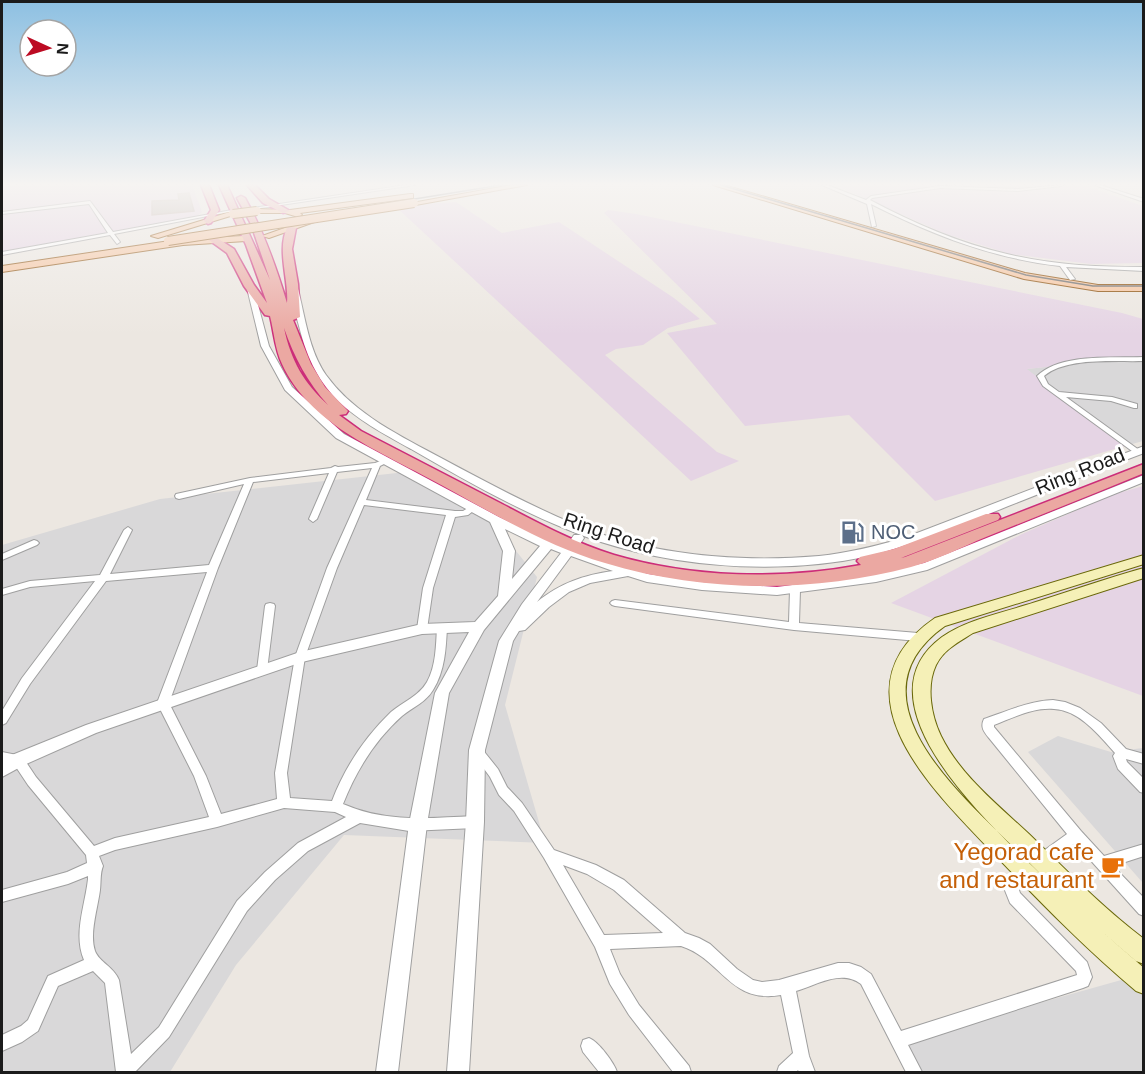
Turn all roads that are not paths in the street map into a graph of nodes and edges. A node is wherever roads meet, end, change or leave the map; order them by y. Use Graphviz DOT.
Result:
graph roads {
  1 [pos="104,235"];
  2 [pos="110,235"];
  3 [pos="160,235"];
  4 [pos="189,235"];
  5 [pos="194,235"];
  6 [pos="194,235"];
  7 [pos="246,235"];
  8 [pos="260,235"];
  9 [pos="269,235"];
  10 [pos="290,235"];
  11 [pos="886,235"];
  12 [pos="904,235"];
  13 [pos="946,235"];
  14 [pos="167,239"];
  15 [pos="214,240"];
  16 [pos="117,243"];
  17 [pos="24,254"];
  18 [pos="2,263"];
  19 [pos="1062,264"];
  20 [pos="1143,269"];
  21 [pos="1072,279"];
  22 [pos="1143,280"];
  23 [pos="249,286"];
  24 [pos="294,287"];
  25 [pos="1141,290"];
  26 [pos="279,329"];
  27 [pos="296,342"];
  28 [pos="1143,359"];
  29 [pos="1057,394"];
  30 [pos="1134,406"];
  31 [pos="1141,453"];
  32 [pos="381,463"];
  33 [pos="335,468"];
  34 [pos="1143,468"];
  35 [pos="1143,478"];
  36 [pos="250,480"];
  37 [pos="179,496"];
  38 [pos="362,502"];
  39 [pos="473,508"];
  40 [pos="451,514"];
  41 [pos="313,519"];
  42 [pos="495,520"];
  43 [pos="128,530"];
  44 [pos="553,538"];
  45 [pos="34,543"];
  46 [pos="572,545"];
  47 [pos="2,557"];
  48 [pos="1143,559"];
  49 [pos="213,568"];
  50 [pos="627,573"];
  51 [pos="1143,573"];
  52 [pos="104,578"];
  53 [pos="795,590"];
  54 [pos="2,592"];
  55 [pos="504,597"];
  56 [pos="615,603"];
  57 [pos="270,606"];
  58 [pos="794,626"];
  59 [pos="442,627"];
  60 [pos="479,627"];
  61 [pos="422,629"];
  62 [pos="918,637"];
  63 [pos="506,641"];
  64 [pos="300,657"];
  65 [pos="262,670"];
  66 [pos="434,693"];
  67 [pos="163,703"];
  68 [pos="2,720"];
  69 [pos="477,750"];
  70 [pos="1122,753"];
  71 [pos="2,757"];
  72 [pos="18,760"];
  73 [pos="1143,760"];
  74 [pos="2,770"];
  75 [pos="1128,772"];
  76 [pos="1143,788"];
  77 [pos="284,803"];
  78 [pos="336,807"];
  79 [pos="359,817"];
  80 [pos="217,821"];
  81 [pos="475,822"];
  82 [pos="418,824"];
  83 [pos="1076,835"];
  84 [pos="1143,850"];
  85 [pos="549,854"];
  86 [pos="94,860"];
  87 [pos="1041,861"];
  88 [pos="1101,863"];
  89 [pos="1026,873"];
  90 [pos="2,896"];
  91 [pos="1143,909"];
  92 [pos="681,939"];
  93 [pos="600,942"];
  94 [pos="1143,953"];
  95 [pos="94,963"];
  96 [pos="1143,983"];
  97 [pos="787,985"];
  98 [pos="899,1040"];
  99 [pos="2,1043"];
  100 [pos="589,1046"];
  101 [pos="801,1056"];
  102 [pos="125,1072"];
  103 [pos="387,1072"];
  104 [pos="458,1072"];
  105 [pos="609,1072"];
  106 [pos="683,1072"];
  107 [pos="784,1072"];
  108 [pos="807,1072"];
  109 [pos="914,1072"];
  1 -- 17 [label="street"];
  2 -- 16 [label="street"];
  3 -- 16 [label="main road"];
  4 -- 14 [label="main road, bridge"];
  5 -- 14 [label="main road, bridge"];
  6 -- 15 [label="main road"];
  7 -- 26 [label="highway, Ring Road"];
  8 -- 27 [label="highway, Ring Road"];
  9 -- 15 [label="main road"];
  10 -- 24 [label="highway"];
  11 -- 25 [label="main road"];
  12 -- 21 [label="main road"];
  13 -- 19 [label="street"];
  14 -- 18 [label="main road"];
  15 -- 18 [label="main road"];
  15 -- 23 [label="highway"];
  16 -- 17 [label="main road"];
  17 -- 18 [label="main road"];
  19 -- 20 [label="street"];
  19 -- 21 [label="street"];
  21 -- 22 [label="main road"];
  23 -- 26 [label="highway"];
  23 -- 32 [label="street"];
  24 -- 27 [label="highway"];
  24 -- 31 [label="street"];
  26 -- 44 [label="highway, Ring Road"];
  27 -- 44 [label="highway, Ring Road"];
  28 -- 29 [label="street"];
  29 -- 30 [label="street"];
  29 -- 31 [label="street"];
  31 -- 46 [label="highway, Ring Road"];
  32 -- 33 [label="street"];
  32 -- 38 [label="street"];
  32 -- 39 [label="street"];
  33 -- 36 [label="street"];
  33 -- 41 [label="street"];
  34 -- 46 [label="highway, Ring Road"];
  35 -- 53 [label="street"];
  36 -- 37 [label="street"];
  36 -- 49 [label="street"];
  38 -- 40 [label="street"];
  38 -- 64 [label="street"];
  39 -- 40 [label="street"];
  39 -- 42 [label="street"];
  40 -- 61 [label="street"];
  42 -- 44 [label="street"];
  42 -- 55 [label="street"];
  43 -- 52 [label="street"];
  44 -- 46 [label="highway, Ring Road"];
  44 -- 55 [label="street"];
  45 -- 47 [label="street"];
  46 -- 50 [label="street"];
  46 -- 63 [label="street"];
  48 -- 62 [label="main road"];
  49 -- 52 [label="street"];
  49 -- 67 [label="street"];
  50 -- 53 [label="street"];
  50 -- 63 [label="street"];
  51 -- 87 [label="main road"];
  52 -- 54 [label="street"];
  52 -- 68 [label="street"];
  53 -- 58 [label="street"];
  55 -- 60 [label="street"];
  56 -- 58 [label="street"];
  57 -- 65 [label="street"];
  58 -- 62 [label="street"];
  59 -- 60 [label="street"];
  59 -- 61 [label="street"];
  59 -- 66 [label="street"];
  60 -- 66 [label="street"];
  61 -- 64 [label="street"];
  62 -- 89 [label="main road"];
  63 -- 69 [label="street"];
  64 -- 65 [label="street"];
  64 -- 77 [label="street"];
  65 -- 67 [label="street"];
  66 -- 78 [label="street"];
  66 -- 82 [label="street"];
  67 -- 72 [label="street"];
  67 -- 80 [label="street"];
  69 -- 81 [label="street"];
  69 -- 85 [label="street"];
  70 -- 73 [label="street"];
  70 -- 75 [label="street"];
  70 -- 83 [label="street"];
  71 -- 72 [label="street"];
  72 -- 74 [label="street"];
  72 -- 86 [label="street"];
  73 -- 75 [label="street"];
  75 -- 76 [label="street"];
  77 -- 78 [label="street"];
  77 -- 80 [label="street"];
  78 -- 79 [label="street"];
  79 -- 82 [label="street"];
  79 -- 102 [label="street"];
  80 -- 86 [label="street"];
  81 -- 82 [label="street"];
  81 -- 104 [label="street"];
  82 -- 103 [label="street"];
  83 -- 87 [label="street"];
  83 -- 88 [label="street"];
  84 -- 88 [label="street"];
  85 -- 92 [label="street"];
  85 -- 93 [label="street"];
  86 -- 90 [label="street"];
  86 -- 95 [label="street"];
  87 -- 89 [label="street"];
  87 -- 94 [label="main road"];
  88 -- 91 [label="street"];
  89 -- 96 [label="main road"];
  89 -- 98 [label="street"];
  92 -- 93 [label="street"];
  92 -- 97 [label="street"];
  93 -- 106 [label="street"];
  95 -- 99 [label="street"];
  95 -- 102 [label="street"];
  97 -- 98 [label="street"];
  97 -- 101 [label="street"];
  98 -- 109 [label="street"];
  100 -- 105 [label="street"];
  101 -- 107 [label="street"];
  101 -- 108 [label="street"];
}
